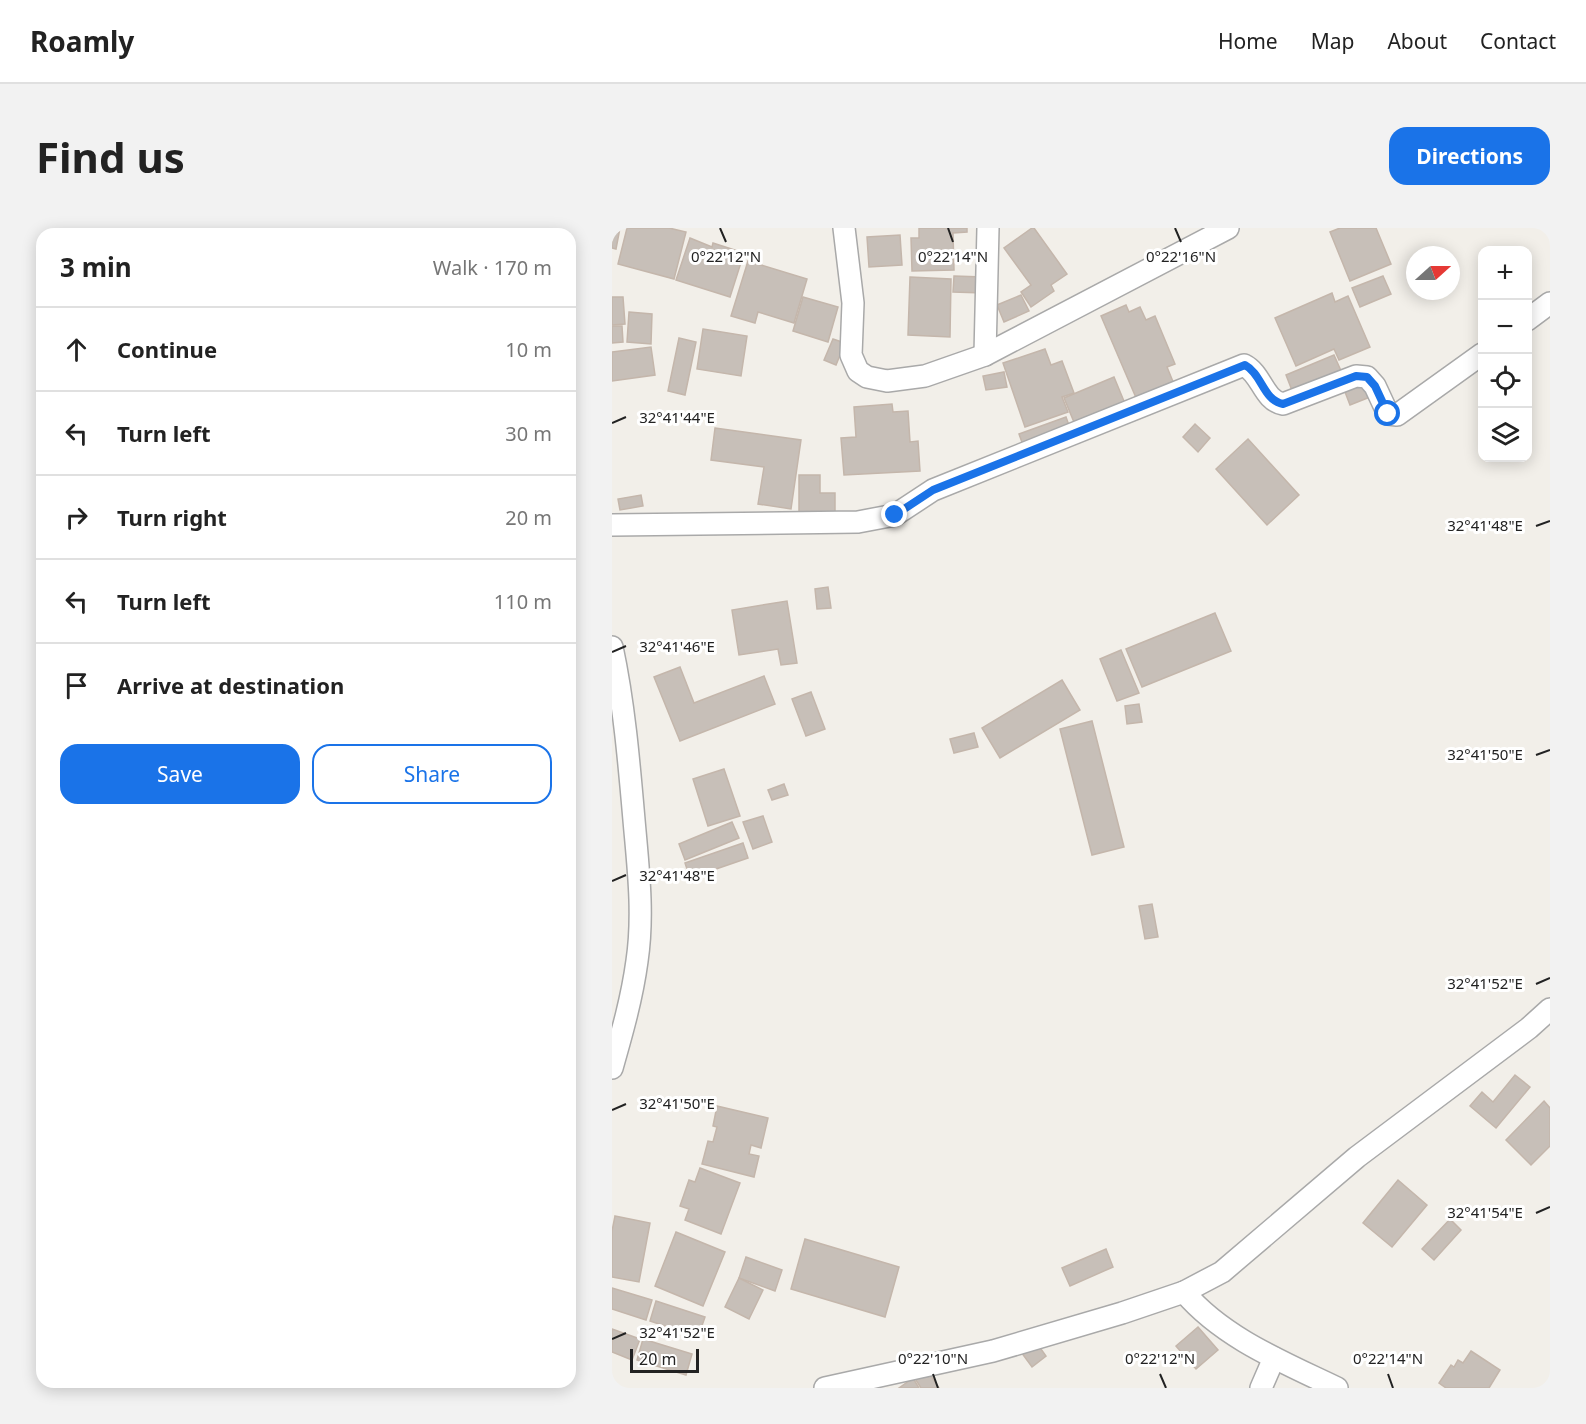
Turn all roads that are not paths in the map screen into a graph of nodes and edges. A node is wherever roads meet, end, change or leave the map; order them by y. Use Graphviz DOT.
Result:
graph roads {
  1 [pos="844,228"];
  2 [pos="988,228"];
  3 [pos="1228,228"];
  4 [pos="1550,303"];
  5 [pos="1532,316"];
  6 [pos="985,355"];
  7 [pos="1478,357"];
  8 [pos="612,525"];
  9 [pos="612,647"];
  10 [pos="1550,1009"];
  11 [pos="612,1068"];
  12 [pos="1184,1292"];
  13 [pos="1274,1358"];
  14 [pos="825,1388"];
  15 [pos="1261,1388"];
  16 [pos="1337,1388"];
  1 -- 6 [label="street"];
  2 -- 6 [label="street"];
  3 -- 6 [label="street"];
  4 -- 5 [label="street"];
  7 -- 8 [label="street"];
  9 -- 11 [label="street"];
  10 -- 12 [label="street"];
  12 -- 13 [label="street"];
  12 -- 14 [label="street"];
  13 -- 15 [label="street"];
  13 -- 16 [label="street"];
}
